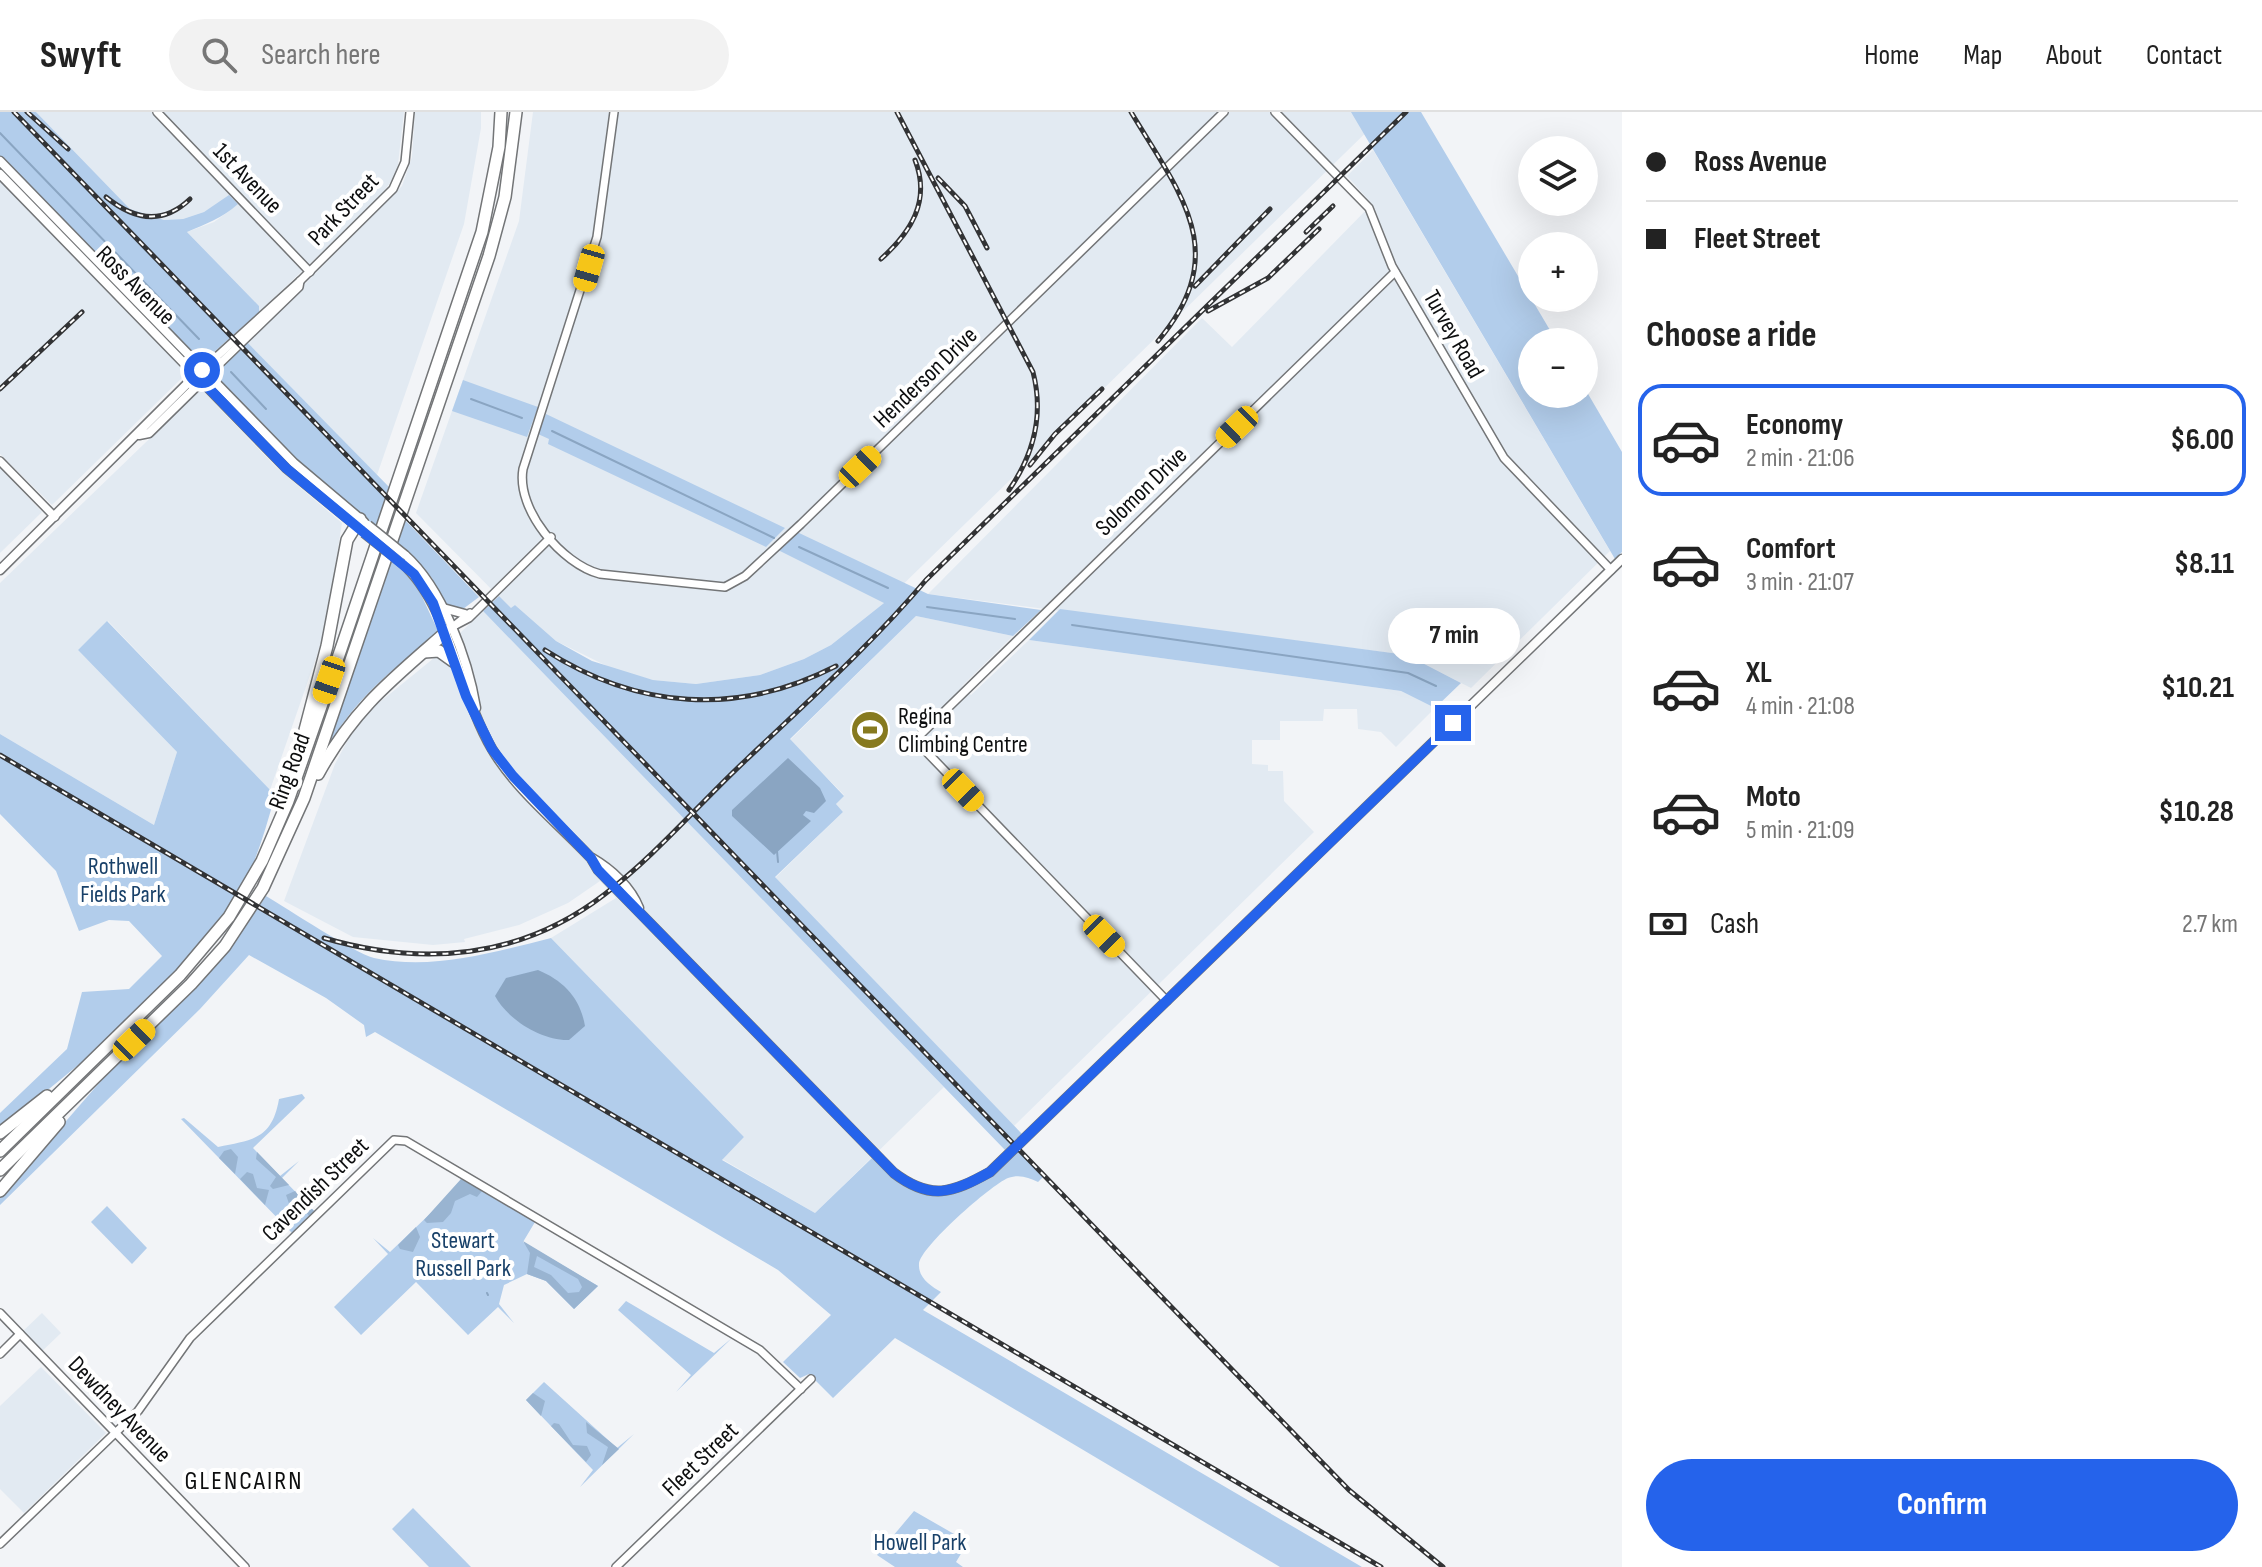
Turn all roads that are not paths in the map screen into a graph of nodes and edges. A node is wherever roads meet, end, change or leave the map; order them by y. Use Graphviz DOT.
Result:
graph roads {
  1 [pos="157,112"];
  2 [pos="410,112"];
  3 [pos="501,112"];
  4 [pos="516,112"];
  5 [pos="614,112"];
  6 [pos="1224,112"];
  7 [pos="1275,112"];
  8 [pos="0,161"];
  9 [pos="0,174"];
  10 [pos="310,272"];
  11 [pos="1395,272"];
  12 [pos="202,375"];
  13 [pos="0,461"];
  14 [pos="55,517"];
  15 [pos="362,525"];
  16 [pos="551,537"];
  17 [pos="403,559"];
  18 [pos="1622,559"];
  19 [pos="0,570"];
  20 [pos="1611,570"];
  21 [pos="443,608"];
  22 [pos="469,613"];
  23 [pos="447,631"];
  24 [pos="423,652"];
  25 [pos="453,661"];
  26 [pos="477,717"];
  27 [pos="304,798"];
  28 [pos="271,841"];
  29 [pos="1167,1001"];
  30 [pos="98,1056"];
  31 [pos="91,1083"];
  32 [pos="0,1133"];
  33 [pos="0,1151"];
  34 [pos="0,1170"];
  35 [pos="0,1191"];
  36 [pos="0,1313"];
  37 [pos="20,1334"];
  38 [pos="0,1354"];
  39 [pos="811,1379"];
  40 [pos="801,1389"];
  41 [pos="115,1433"];
  42 [pos="0,1544"];
  43 [pos="245,1567"];
  44 [pos="616,1567"];
  1 -- 10 [label="street, 1st Avenue"];
  2 -- 10 [label="street, Park Street"];
  3 -- 28 [label="highway, Ring Road"];
  4 -- 27 [label="highway, Ring Road"];
  5 -- 16 [label="street, Henderson Drive"];
  6 -- 16 [label="street, Henderson Drive"];
  7 -- 11 [label="street, Turvey Road"];
  8 -- 12 [label="main road, Ross Avenue"];
  9 -- 12 [label="main road, Ross Avenue"];
  10 -- 12 [label="street, Park Street"];
  11 -- 20 [label="street, Turvey Road"];
  11 -- 29 [label="street, Solomon Drive"];
  12 -- 14 [label="main road, Park Street"];
  12 -- 15 [label="main road, Ross Avenue"];
  13 -- 14 [label="street"];
  14 -- 19 [label="main road, Park Street"];
  15 -- 17 [label="main road, Ross Avenue, bridge"];
  15 -- 28 [label="highway"];
  16 -- 22 [label="street"];
  17 -- 21 [label="main road, Ross Avenue"];
  17 -- 23 [label="main road, Ross Avenue"];
  18 -- 20 [label="main road"];
  20 -- 29 [label="main road"];
  21 -- 22 [label="main road"];
  21 -- 23 [label="main road, Ross Avenue"];
  22 -- 23 [label="street"];
  23 -- 24 [label="highway"];
  23 -- 25 [label="main road, Ross Avenue"];
  23 -- 26 [label="main road, Ross Avenue"];
  24 -- 25 [label="highway"];
  24 -- 27 [label="highway"];
  25 -- 26 [label="main road, Ross Avenue"];
  26 -- 29 [label="main road, Ross Avenue"];
  27 -- 31 [label="highway, Ring Road"];
  28 -- 30 [label="highway, Ring Road"];
  30 -- 32 [label="highway"];
  30 -- 33 [label="highway, Ring Road"];
  31 -- 34 [label="highway, Ring Road"];
  31 -- 35 [label="highway"];
  36 -- 37 [label="street, Dewdney Avenue"];
  37 -- 38 [label="street"];
  37 -- 41 [label="street, Dewdney Avenue"];
  39 -- 40 [label="street, Fleet Street"];
  40 -- 41 [label="street, Cavendish Street"];
  40 -- 44 [label="street, Fleet Street"];
  41 -- 42 [label="street, Cavendish Street"];
  41 -- 43 [label="street, Dewdney Avenue"];
}
